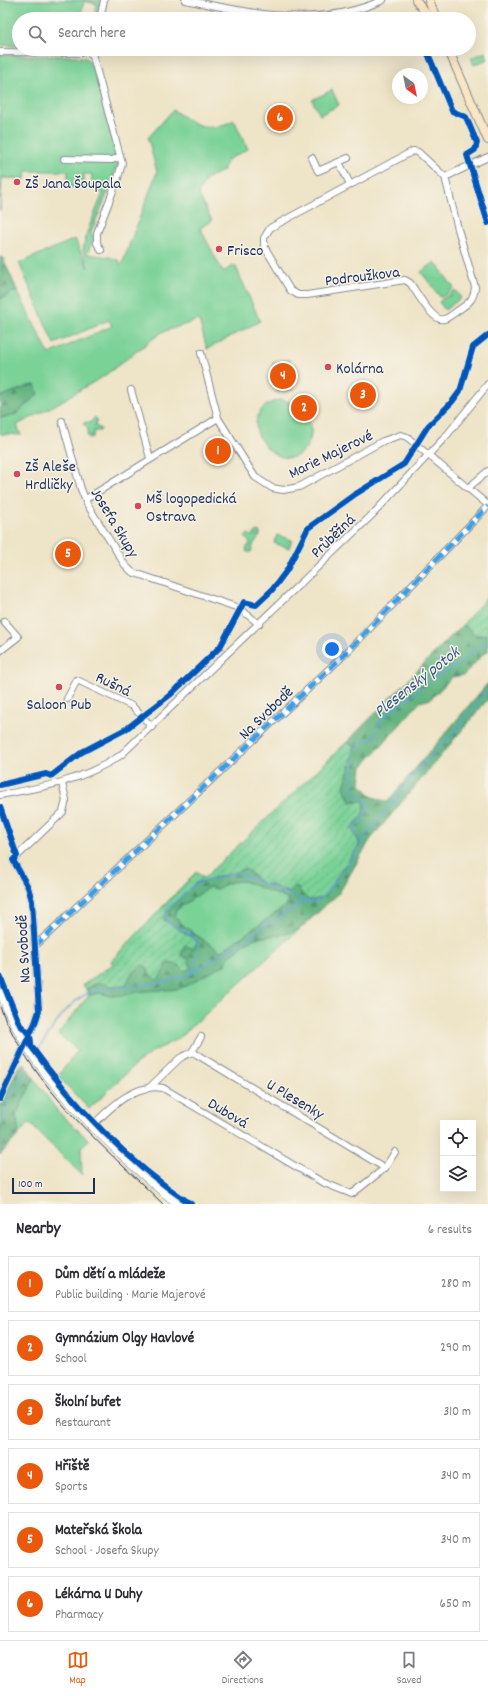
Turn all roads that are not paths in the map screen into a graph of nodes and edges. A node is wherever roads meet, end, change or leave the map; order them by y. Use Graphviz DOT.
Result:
graph roads {
  1 [pos="104,0"];
  2 [pos="186,0"];
  3 [pos="228,0"];
  4 [pos="383,0"];
  5 [pos="416,0"];
  6 [pos="429,0"];
  7 [pos="226,8"];
  8 [pos="101,12"];
  9 [pos="249,12"];
  10 [pos="346,12"];
  11 [pos="425,12"];
  12 [pos="433,12"];
  13 [pos="0,52"];
  14 [pos="12,52"];
  15 [pos="94,56"];
  16 [pos="451,56"];
  17 [pos="488,140"];
  18 [pos="120,157"];
  19 [pos="488,157"];
  20 [pos="312,158"];
  21 [pos="348,158"];
  22 [pos="64,159"];
  23 [pos="339,162"];
  24 [pos="445,177"];
  25 [pos="350,184"];
  26 [pos="101,250"];
  27 [pos="201,353"];
  28 [pos="488,384"];
  29 [pos="131,390"];
  30 [pos="218,418"];
  31 [pos="62,421"];
  32 [pos="428,456"];
  33 [pos="150,458"];
  34 [pos="488,471"];
  35 [pos="468,488"];
  36 [pos="86,500"];
  37 [pos="488,506"];
  38 [pos="4,621"];
  39 [pos="259,624"];
  40 [pos="0,651"];
  41 [pos="67,699"];
  42 [pos="152,727"];
  43 [pos="62,783"];
  44 [pos="0,795"];
  45 [pos="35,946"];
  46 [pos="0,991"];
  47 [pos="201,1037"];
  48 [pos="25,1044"];
  49 [pos="192,1052"];
  50 [pos="149,1088"];
  51 [pos="2,1091"];
  52 [pos="0,1099"];
  53 [pos="91,1127"];
  54 [pos="395,1152"];
  55 [pos="385,1168"];
  56 [pos="178,1204"];
  1 -- 8 [label="street"];
  2 -- 7 [label="street"];
  3 -- 7 [label="street"];
  4 -- 10 [label="street"];
  5 -- 11 [label="main road"];
  6 -- 12 [label="main road"];
  7 -- 9 [label="street"];
  13 -- 14 [label="street"];
  15 -- 18 [label="street"];
  16 -- 17 [label="main road"];
  18 -- 22 [label="street"];
  18 -- 26 [label="street"];
  19 -- 24 [label="street"];
  20 -- 23 [label="street"];
  21 -- 23 [label="street"];
  23 -- 25 [label="street"];
  24 -- 25 [label="street, Podroužkova"];
  24 -- 25 [label="street, Podroužkova"];
  27 -- 30 [label="street, Marie Majerové"];
  28 -- 32 [label="street, Průběžná"];
  29 -- 33 [label="street"];
  30 -- 32 [label="street, Marie Majerové"];
  30 -- 33 [label="street"];
  31 -- 36 [label="street, Josefa Skupy"];
  32 -- 35 [label="street, Na Svobodě"];
  32 -- 39 [label="street, Průběžná"];
  33 -- 36 [label="street"];
  34 -- 35 [label="street"];
  35 -- 37 [label="street, Na Svobodě"];
  36 -- 39 [label="street, Josefa Skupy"];
  37 -- 45 [label="street, Na Svobodě"];
  38 -- 40 [label="street"];
  39 -- 42 [label="street, Průběžná"];
  41 -- 42 [label="street, Rušná"];
  42 -- 43 [label="street, Průběžná"];
  43 -- 44 [label="street, Průběžná"];
  43 -- 45 [label="street, Na Svobodě"];
  45 -- 48 [label="street, Na Svobodě"];
  46 -- 48 [label="street"];
  47 -- 49 [label="street"];
  48 -- 51 [label="street, Na Svobodě"];
  48 -- 53 [label="street"];
  49 -- 50 [label="street"];
  49 -- 55 [label="street, U Plesenky"];
  50 -- 53 [label="street"];
  50 -- 55 [label="street, Dubová"];
  51 -- 52 [label="street, Na Svobodě"];
  53 -- 56 [label="street"];
  54 -- 55 [label="street"];
}
